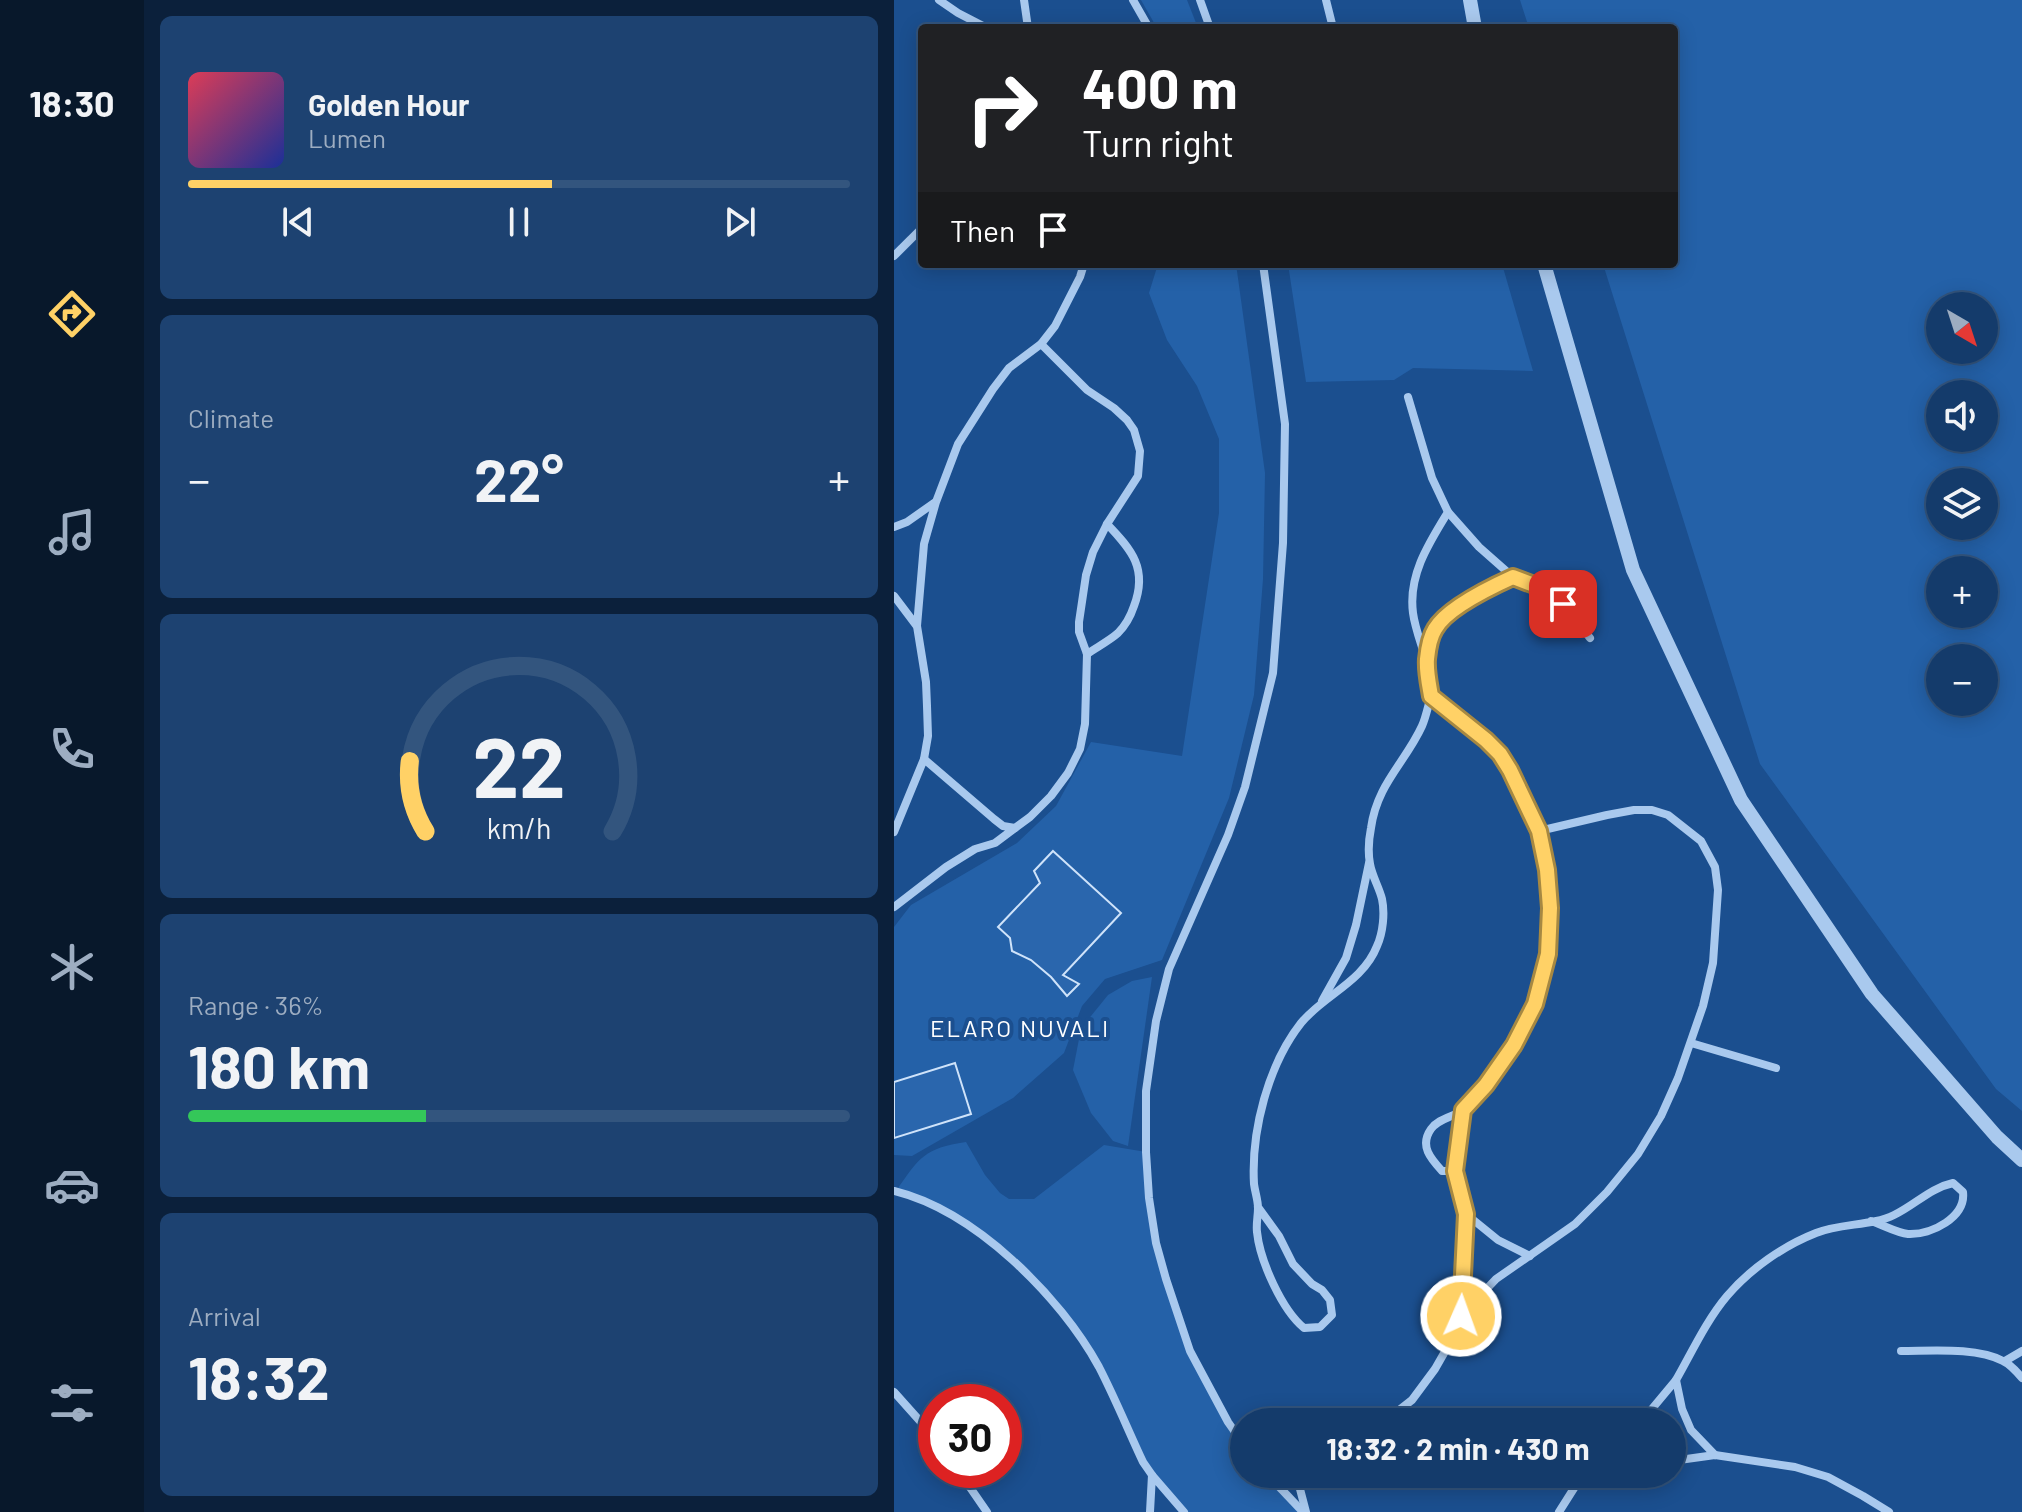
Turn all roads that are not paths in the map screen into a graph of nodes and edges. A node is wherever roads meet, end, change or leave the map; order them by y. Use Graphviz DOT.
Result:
graph roads {
  1 [pos="939,0"];
  2 [pos="1024,0"];
  3 [pos="1133,0"];
  4 [pos="1200,0"];
  5 [pos="1326,0"];
  6 [pos="1470,0"];
  7 [pos="979,24"];
  8 [pos="1027,24"];
  9 [pos="1147,24"];
  10 [pos="1209,24"];
  11 [pos="1332,24"];
  12 [pos="1474,24"];
  13 [pos="918,232"];
  14 [pos="894,256"];
  15 [pos="1083,268"];
  16 [pos="1264,268"];
  17 [pos="1545,268"];
  18 [pos="1041,344"];
  19 [pos="1408,397"];
  20 [pos="936,502"];
  21 [pos="1448,512"];
  22 [pos="1107,524"];
  23 [pos="894,527"];
  24 [pos="1513,577"];
  25 [pos="894,596"];
  26 [pos="917,626"];
  27 [pos="1590,638"];
  28 [pos="1087,654"];
  29 [pos="1427,661"];
  30 [pos="1431,696"];
  31 [pos="924,759"];
  32 [pos="1015,828"];
  33 [pos="1539,831"];
  34 [pos="894,832"];
  35 [pos="1370,863"];
  36 [pos="894,907"];
  37 [pos="1321,1002"];
  38 [pos="1691,1043"];
  39 [pos="1776,1068"];
  40 [pos="1463,1110"];
  41 [pos="2022,1160"];
  42 [pos="1455,1171"];
  43 [pos="894,1191"];
  44 [pos="1258,1207"];
  45 [pos="1466,1214"];
  46 [pos="1871,1221"];
  47 [pos="1530,1256"];
  48 [pos="1461,1316"];
  49 [pos="1901,1351"];
  50 [pos="2022,1351"];
  51 [pos="2005,1361"];
  52 [pos="2022,1378"];
  53 [pos="1676,1380"];
  54 [pos="894,1392"];
  55 [pos="1405,1408"];
  56 [pos="1653,1408"];
  57 [pos="918,1419"];
  58 [pos="1230,1419"];
  59 [pos="1715,1455"];
  60 [pos="1686,1459"];
  61 [pos="1152,1475"];
  62 [pos="970,1488"];
  63 [pos="1281,1488"];
  64 [pos="1300,1488"];
  65 [pos="1574,1488"];
  66 [pos="987,1512"];
  67 [pos="1150,1512"];
  68 [pos="1184,1512"];
  69 [pos="1304,1512"];
  70 [pos="1559,1512"];
  71 [pos="1889,1512"];
  1 -- 7 [label="street"];
  2 -- 8 [label="street"];
  3 -- 9 [label="street"];
  4 -- 10 [label="street"];
  5 -- 11 [label="street"];
  6 -- 12 [label="street"];
  13 -- 14 [label="street"];
  15 -- 18 [label="street"];
  16 -- 58 [label="street"];
  17 -- 41 [label="street"];
  18 -- 20 [label="street"];
  18 -- 22 [label="street"];
  19 -- 21 [label="street"];
  20 -- 23 [label="street"];
  20 -- 26 [label="street"];
  21 -- 24 [label="street"];
  21 -- 29 [label="street"];
  22 -- 28 [label="street"];
  22 -- 28 [label="street"];
  24 -- 27 [label="street"];
  24 -- 29 [label="street"];
  25 -- 26 [label="street"];
  26 -- 31 [label="street"];
  28 -- 32 [label="street"];
  29 -- 30 [label="street"];
  30 -- 33 [label="street"];
  30 -- 35 [label="street"];
  31 -- 32 [label="street"];
  31 -- 34 [label="street"];
  32 -- 36 [label="street"];
  33 -- 38 [label="street"];
  33 -- 40 [label="street"];
  35 -- 37 [label="street"];
  35 -- 37 [label="street"];
  37 -- 44 [label="street"];
  38 -- 39 [label="street"];
  38 -- 47 [label="street"];
  40 -- 42 [label="street"];
  40 -- 42 [label="street"];
  42 -- 45 [label="street"];
  43 -- 61 [label="street"];
  44 -- 44 [label="street"];
  45 -- 47 [label="street"];
  45 -- 48 [label="street"];
  46 -- 46 [label="street"];
  46 -- 53 [label="street"];
  47 -- 48 [label="street"];
  48 -- 55 [label="street"];
  49 -- 51 [label="street"];
  50 -- 51 [label="street"];
  51 -- 52 [label="street"];
  53 -- 56 [label="street"];
  53 -- 59 [label="street"];
  54 -- 57 [label="street"];
  59 -- 60 [label="street"];
  59 -- 71 [label="street"];
  61 -- 67 [label="street"];
  61 -- 68 [label="street"];
  62 -- 66 [label="street"];
  63 -- 69 [label="street"];
  64 -- 69 [label="street"];
  65 -- 70 [label="street"];
}
